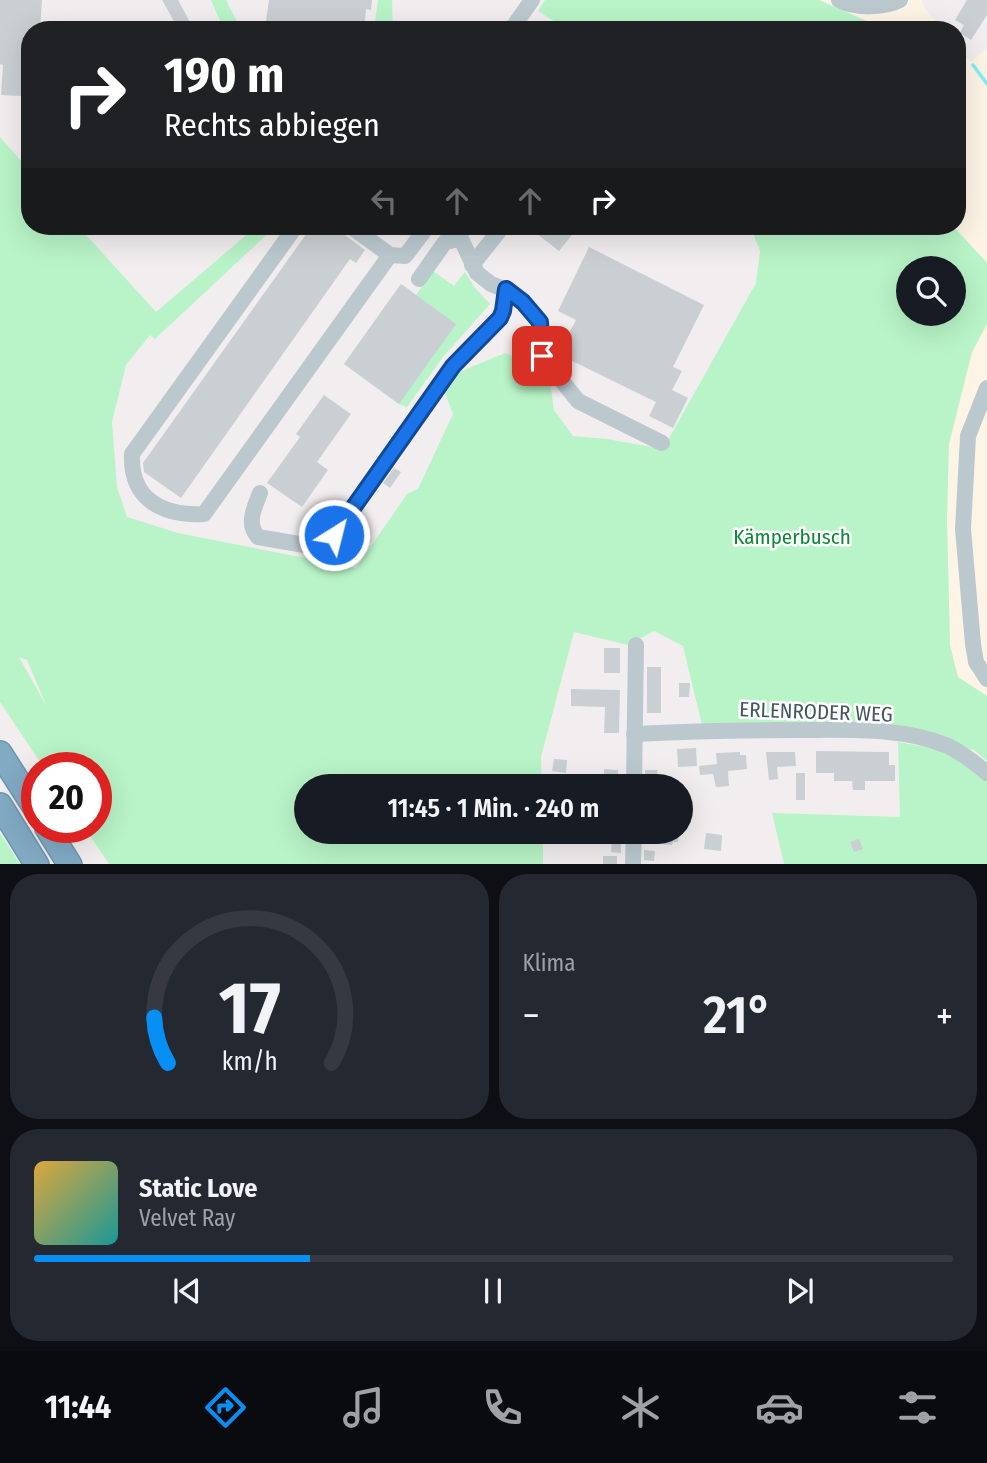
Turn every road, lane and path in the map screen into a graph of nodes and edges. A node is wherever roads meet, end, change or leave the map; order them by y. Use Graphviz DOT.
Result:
graph roads {
  1 [pos="532,0"];
  2 [pos="839,0"];
  3 [pos="897,0"];
  4 [pos="870,3"];
  5 [pos="517,21"];
  6 [pos="290,235"];
  7 [pos="362,235"];
  8 [pos="421,235"];
  9 [pos="456,235"];
  10 [pos="461,235"];
  11 [pos="496,235"];
  12 [pos="390,255"];
  13 [pos="472,265"];
  14 [pos="419,279"];
  15 [pos="506,289"];
  16 [pos="987,388"];
  17 [pos="983,411"];
  18 [pos="662,443"];
  19 [pos="260,493"];
  20 [pos="636,645"];
  21 [pos="987,679"];
  22 [pos="634,734"];
  23 [pos="0,753"];
  24 [pos="987,773"];
  25 [pos="634,774"];
  26 [pos="21,786"];
  27 [pos="0,805"];
  28 [pos="57,843"];
  29 [pos="634,844"];
  30 [pos="37,864"];
  31 [pos="71,864"];
  32 [pos="634,864"];
  1 -- 5 [label="street"];
  2 -- 4 [label="street"];
  3 -- 4 [label="street"];
  6 -- 12 [label="street"];
  7 -- 12 [label="street"];
  8 -- 12 [label="street"];
  9 -- 14 [label="street"];
  10 -- 13 [label="street"];
  11 -- 13 [label="street"];
  13 -- 15 [label="street"];
  15 -- 18 [label="street"];
  15 -- 19 [label="street"];
  16 -- 17 [label="street"];
  17 -- 21 [label="street"];
  20 -- 22 [label="street"];
  22 -- 24 [label="street, ERLENRODER WEG"];
  22 -- 25 [label="street"];
  23 -- 26 [label="highway"];
  27 -- 30 [label="highway"];
  28 -- 31 [label="highway"];
  29 -- 32 [label="street"];
}
